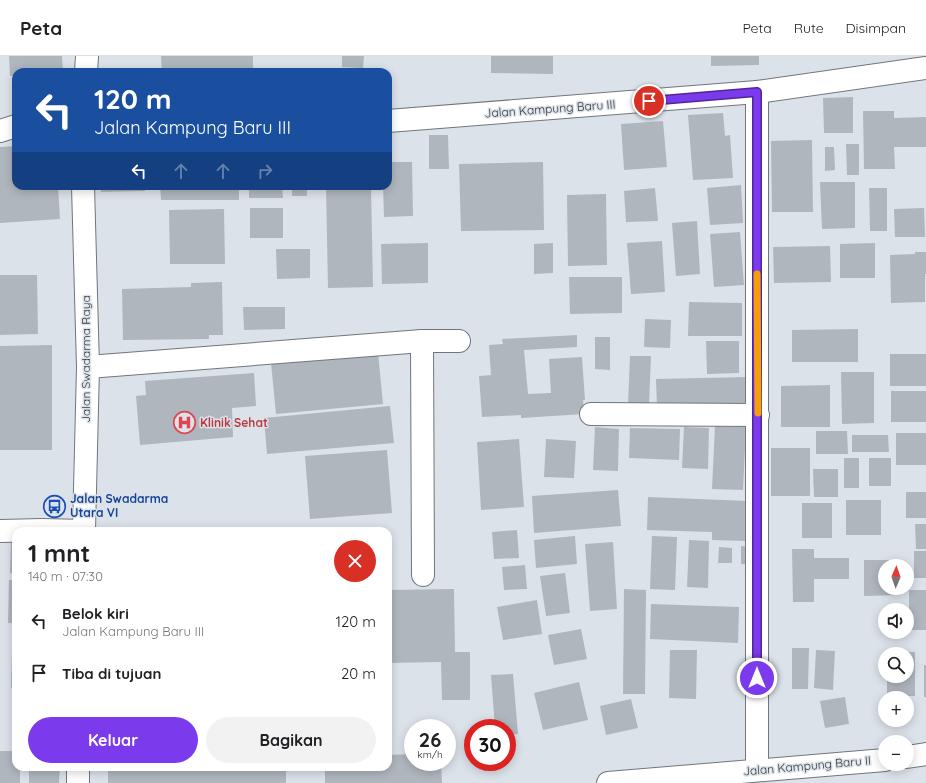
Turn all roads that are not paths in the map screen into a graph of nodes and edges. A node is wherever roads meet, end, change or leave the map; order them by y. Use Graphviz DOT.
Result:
graph roads {
  1 [pos="87,56"];
  2 [pos="86,68"];
  3 [pos="926,68"];
  4 [pos="757,92"];
  5 [pos="392,121"];
  6 [pos="12,127"];
  7 [pos="0,131"];
  8 [pos="83,190"];
  9 [pos="422,341"];
  10 [pos="458,341"];
  11 [pos="88,367"];
  12 [pos="591,414"];
  13 [pos="758,415"];
  14 [pos="84,527"];
  15 [pos="0,531"];
  16 [pos="12,531"];
  17 [pos="423,575"];
  18 [pos="926,754"];
  19 [pos="914,756"];
  20 [pos="878,761"];
  21 [pos="757,770"];
  22 [pos="78,771"];
  23 [pos="78,783"];
  24 [pos="608,783"];
  1 -- 2 [label="street"];
  3 -- 4 [label="street, Jalan Kampung Baru III"];
  4 -- 5 [label="street, Jalan Kampung Baru III"];
  4 -- 13 [label="street"];
  6 -- 7 [label="street"];
  8 -- 11 [label="street, Jalan Swadarma Raya"];
  9 -- 10 [label="street"];
  9 -- 11 [label="street"];
  9 -- 17 [label="street"];
  11 -- 14 [label="street, Jalan Swadarma Raya"];
  12 -- 13 [label="street"];
  13 -- 21 [label="street"];
  15 -- 16 [label="street"];
  18 -- 19 [label="street"];
  20 -- 21 [label="street, Jalan Kampung Baru II"];
  21 -- 24 [label="street, Jalan Kampung Baru II"];
  22 -- 23 [label="street"];
}
